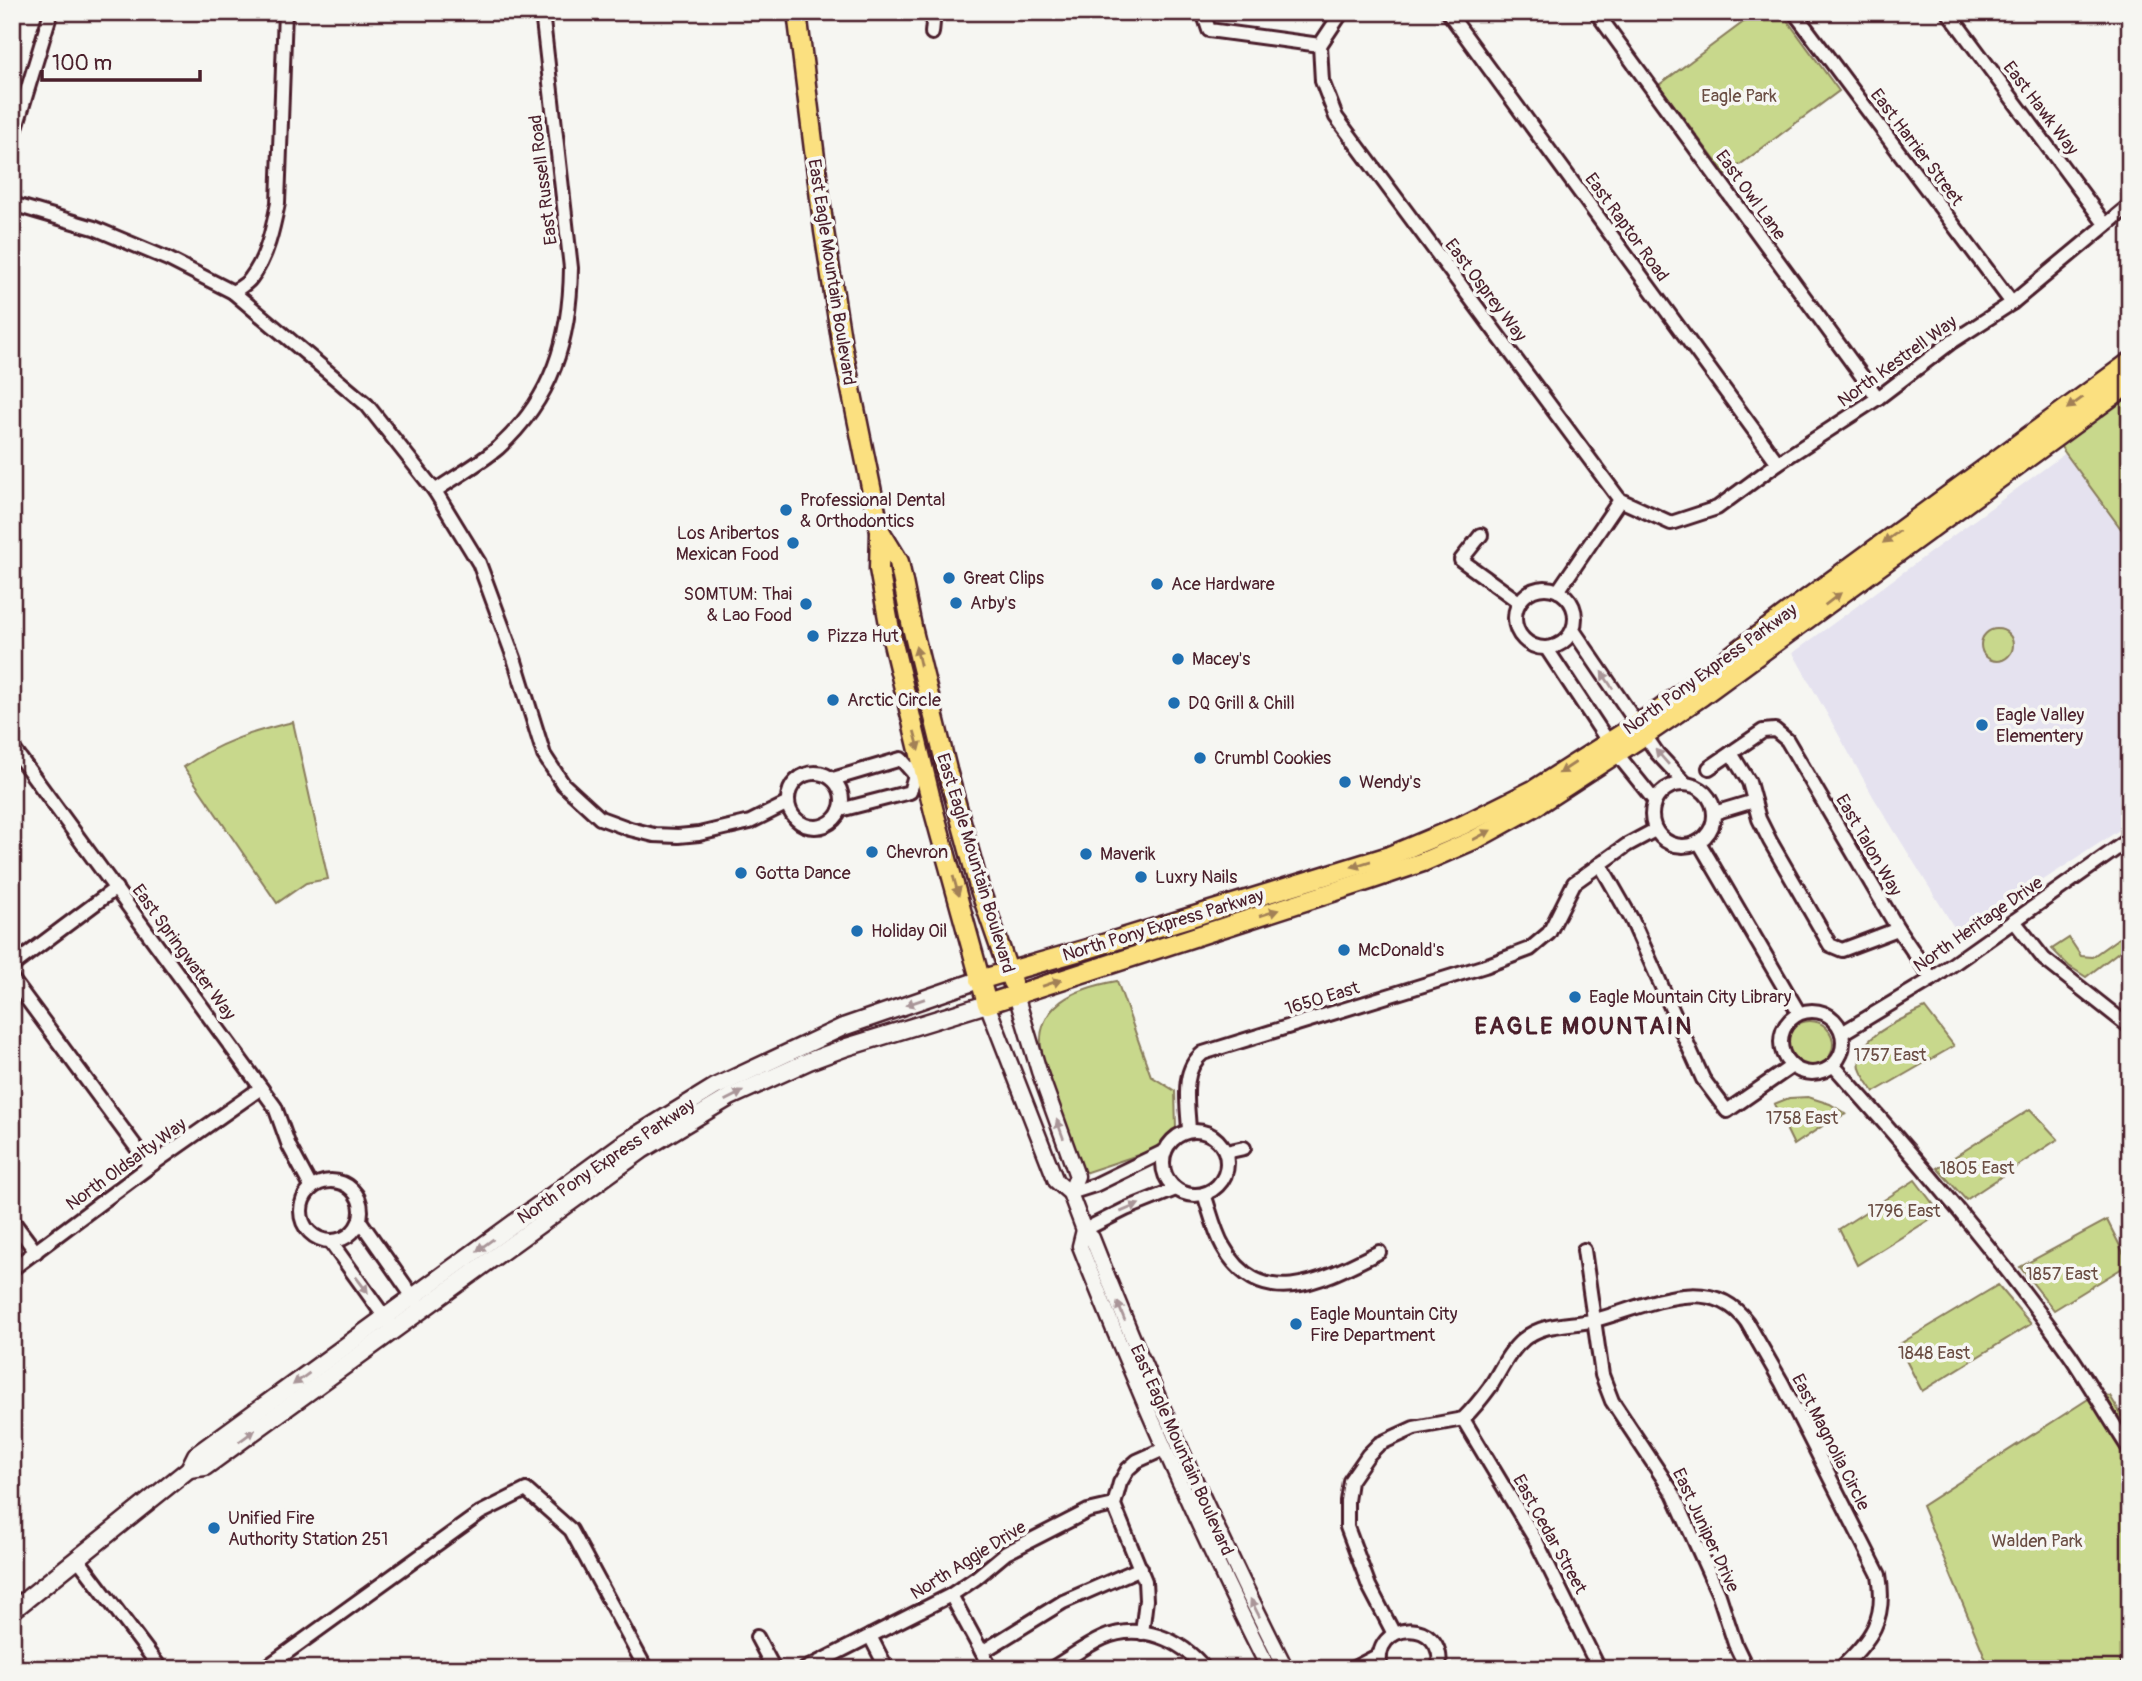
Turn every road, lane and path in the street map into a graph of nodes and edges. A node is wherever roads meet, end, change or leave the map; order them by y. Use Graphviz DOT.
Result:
graph roads {
  1 [pos="51,12"];
  2 [pos="285,12"];
  3 [pos="542,12"];
  4 [pos="797,12"];
  5 [pos="934,12"];
  6 [pos="1203,12"];
  7 [pos="1342,12"];
  8 [pos="1448,12"];
  9 [pos="1596,12"];
  10 [pos="1794,12"];
  11 [pos="1948,12"];
  12 [pos="932,33"];
  13 [pos="1320,45"];
  14 [pos="12,141"];
  15 [pos="12,204"];
  16 [pos="2130,205"];
  17 [pos="2105,224"];
  18 [pos="233,292"];
  19 [pos="2012,303"];
  20 [pos="2130,362"];
  21 [pos="2130,383"];
  22 [pos="1878,398"];
  23 [pos="1778,463"];
  24 [pos="435,491"];
  25 [pos="1620,500"];
  26 [pos="1671,523"];
  27 [pos="880,531"];
  28 [pos="1481,535"];
  29 [pos="1558,591"];
  30 [pos="1519,602"];
  31 [pos="1573,630"];
  32 [pos="1547,649"];
  33 [pos="1641,730"];
  34 [pos="12,747"];
  35 [pos="1613,748"];
  36 [pos="1731,753"];
  37 [pos="1709,768"];
  38 [pos="947,770"];
  39 [pos="920,774"];
  40 [pos="833,779"];
  41 [pos="1685,783"];
  42 [pos="1654,800"];
  43 [pos="1754,801"];
  44 [pos="788,803"];
  45 [pos="840,810"];
  46 [pos="1714,813"];
  47 [pos="1655,830"];
  48 [pos="2130,839"];
  49 [pos="1699,842"];
  50 [pos="1600,864"];
  51 [pos="116,888"];
  52 [pos="2014,921"];
  53 [pos="1898,929"];
  54 [pos="12,966"];
  55 [pos="1008,970"];
  56 [pos="12,979"];
  57 [pos="1932,979"];
  58 [pos="979,980"];
  59 [pos="1016,995"];
  60 [pos="987,1004"];
  61 [pos="1800,1013"];
  62 [pos="2130,1027"];
  63 [pos="1842,1033"];
  64 [pos="1833,1065"];
  65 [pos="1792,1066"];
  66 [pos="261,1088"];
  67 [pos="1189,1131"];
  68 [pos="1244,1148"];
  69 [pos="1165,1151"];
  70 [pos="1226,1152"];
  71 [pos="150,1166"];
  72 [pos="311,1187"];
  73 [pos="1176,1189"];
  74 [pos="1070,1193"];
  75 [pos="1204,1194"];
  76 [pos="12,1220"];
  77 [pos="360,1222"];
  78 [pos="1084,1230"];
  79 [pos="330,1241"];
  80 [pos="1584,1250"];
  81 [pos="36,1252"];
  82 [pos="1378,1252"];
  83 [pos="12,1269"];
  84 [pos="417,1304"];
  85 [pos="1593,1321"];
  86 [pos="389,1323"];
  87 [pos="1463,1419"];
  88 [pos="1164,1449"];
  89 [pos="2130,1450"];
  90 [pos="1114,1505"];
  91 [pos="78,1559"];
  92 [pos="1141,1568"];
  93 [pos="951,1595"];
  94 [pos="12,1611"];
  95 [pos="1136,1632"];
  96 [pos="1394,1634"];
  97 [pos="870,1636"];
  98 [pos="757,1637"];
  99 [pos="982,1652"];
  100 [pos="1379,1655"];
  101 [pos="2130,1656"];
  102 [pos="1844,1665"];
  103 [pos="161,1669"];
  104 [pos="264,1669"];
  105 [pos="646,1669"];
  106 [pos="774,1669"];
  107 [pos="806,1669"];
  108 [pos="887,1669"];
  109 [pos="991,1669"];
  110 [pos="1051,1669"];
  111 [pos="1205,1669"];
  112 [pos="1269,1669"];
  113 [pos="1286,1669"];
  114 [pos="1352,1669"];
  115 [pos="1381,1669"];
  116 [pos="1439,1669"];
  117 [pos="1599,1669"];
  118 [pos="1747,1669"];
  119 [pos="2128,1669"];
  1 -- 14 [label="street"];
  2 -- 18 [label="street"];
  3 -- 24 [label="street, East Russell Road"];
  4 -- 27 [label="main road, East Eagle Mountain Boulevard"];
  5 -- 12 [label="street"];
  6 -- 13 [label="street"];
  7 -- 13 [label="street"];
  8 -- 23 [label="street, East Raptor Road"];
  9 -- 22 [label="street, East Owl Lane"];
  10 -- 19 [label="street, East Harrier Street"];
  11 -- 17 [label="street, East Hawk Way"];
  13 -- 25 [label="street, East Osprey Way"];
  15 -- 18 [label="street"];
  16 -- 17 [label="street, North Kestrell Way"];
  17 -- 19 [label="street, North Kestrell Way"];
  18 -- 24 [label="street"];
  19 -- 22 [label="street, North Kestrell Way"];
  20 -- 33 [label="main road, North Pony Express Parkway, one-way"];
  33 -- 21 [label="main road, North Pony Express Parkway, one-way"];
  22 -- 23 [label="street, North Kestrell Way"];
  23 -- 26 [label="street, North Kestrell Way"];
  24 -- 44 [label="street"];
  25 -- 26 [label="street, East Osprey Way"];
  25 -- 29 [label="street"];
  38 -- 27 [label="main road, East Eagle Mountain Boulevard, one-way"];
  27 -- 39 [label="main road, East Eagle Mountain Boulevard, one-way"];
  28 -- 30 [label="street"];
  29 -- 30 [label="street"];
  29 -- 31 [label="street"];
  30 -- 32 [label="street"];
  31 -- 32 [label="street"];
  33 -- 31 [label="street, one-way"];
  32 -- 35 [label="street"];
  33 -- 35 [label="main road, North Pony Express Parkway"];
  41 -- 33 [label="street, one-way"];
  34 -- 51 [label="street, East Springwater Way"];
  35 -- 42 [label="street"];
  35 -- 55 [label="main road, North Pony Express Parkway, one-way"];
  59 -- 35 [label="main road, North Pony Express Parkway, one-way"];
  36 -- 37 [label="street"];
  36 -- 43 [label="street"];
  36 -- 53 [label="street, East Talon Way"];
  38 -- 39 [label="street"];
  38 -- 55 [label="main road, East Eagle Mountain Boulevard"];
  39 -- 40 [label="street"];
  39 -- 45 [label="street"];
  39 -- 58 [label="main road, East Eagle Mountain Boulevard, one-way"];
  40 -- 44 [label="street"];
  40 -- 45 [label="street"];
  41 -- 42 [label="street"];
  41 -- 46 [label="street"];
  42 -- 47 [label="street"];
  43 -- 46 [label="street"];
  43 -- 53 [label="street"];
  44 -- 45 [label="street"];
  46 -- 49 [label="street"];
  47 -- 49 [label="street"];
  47 -- 50 [label="street, 1650 East"];
  48 -- 52 [label="street, North Heritage Drive"];
  49 -- 61 [label="street"];
  50 -- 65 [label="street"];
  50 -- 67 [label="street, 1650 East"];
  51 -- 54 [label="street"];
  51 -- 66 [label="street, East Springwater Way"];
  52 -- 57 [label="street, North Heritage Drive"];
  52 -- 62 [label="street"];
  53 -- 57 [label="street, East Talon Way"];
  55 -- 58 [label="main road, North Pony Express Parkway"];
  55 -- 59 [label="main road, East Eagle Mountain Boulevard"];
  56 -- 71 [label="street"];
  57 -- 63 [label="street, North Heritage Drive"];
  58 -- 60 [label="main road, East Eagle Mountain Boulevard"];
  58 -- 84 [label="main road, North Pony Express Parkway, one-way"];
  59 -- 60 [label="main road, North Pony Express Parkway"];
  74 -- 59 [label="street, East Eagle Mountain Boulevard, one-way"];
  60 -- 74 [label="street, East Eagle Mountain Boulevard"];
  84 -- 60 [label="main road, North Pony Express Parkway, one-way"];
  61 -- 63 [label="street"];
  61 -- 65 [label="street"];
  63 -- 64 [label="street"];
  64 -- 65 [label="street"];
  64 -- 89 [label="street"];
  66 -- 71 [label="street, North Oldsalty Way"];
  66 -- 72 [label="street, East Springwater Way"];
  67 -- 69 [label="street"];
  67 -- 70 [label="street"];
  68 -- 70 [label="street"];
  69 -- 73 [label="street"];
  69 -- 74 [label="street"];
  70 -- 75 [label="street"];
  71 -- 81 [label="street, North Oldsalty Way"];
  72 -- 77 [label="street"];
  72 -- 79 [label="street"];
  73 -- 75 [label="street"];
  78 -- 73 [label="street, one-way"];
  74 -- 78 [label="street, East Eagle Mountain Boulevard"];
  75 -- 82 [label="street"];
  76 -- 81 [label="street"];
  77 -- 79 [label="street"];
  77 -- 84 [label="street"];
  78 -- 88 [label="street, East Eagle Mountain Boulevard"];
  113 -- 78 [label="street, East Eagle Mountain Boulevard, one-way"];
  79 -- 86 [label="street, one-way"];
  80 -- 85 [label="street, East Juniper Drive"];
  81 -- 83 [label="street, North Oldsalty Way"];
  84 -- 86 [label="main road, North Pony Express Parkway"];
  85 -- 87 [label="street"];
  85 -- 102 [label="street, East Magnolia Circle"];
  85 -- 118 [label="street, East Juniper Drive"];
  86 -- 91 [label="main road, North Pony Express Parkway"];
  87 -- 96 [label="street"];
  87 -- 117 [label="street, East Cedar Street"];
  88 -- 90 [label="street"];
  88 -- 112 [label="street, East Eagle Mountain Boulevard"];
  90 -- 92 [label="street"];
  90 -- 93 [label="street, North Aggie Drive"];
  91 -- 94 [label="main road, North Pony Express Parkway"];
  91 -- 103 [label="street"];
  92 -- 95 [label="street"];
  92 -- 99 [label="street"];
  93 -- 97 [label="street, North Aggie Drive"];
  93 -- 99 [label="street"];
  95 -- 110 [label="street"];
  95 -- 111 [label="street"];
  96 -- 100 [label="street"];
  96 -- 116 [label="street"];
  97 -- 107 [label="street, North Aggie Drive"];
  97 -- 108 [label="street"];
  98 -- 106 [label="street"];
  99 -- 109 [label="street"];
  100 -- 114 [label="street"];
  100 -- 115 [label="street"];
  101 -- 119 [label="street"];
  104 -- 105 [label="street"];
}
